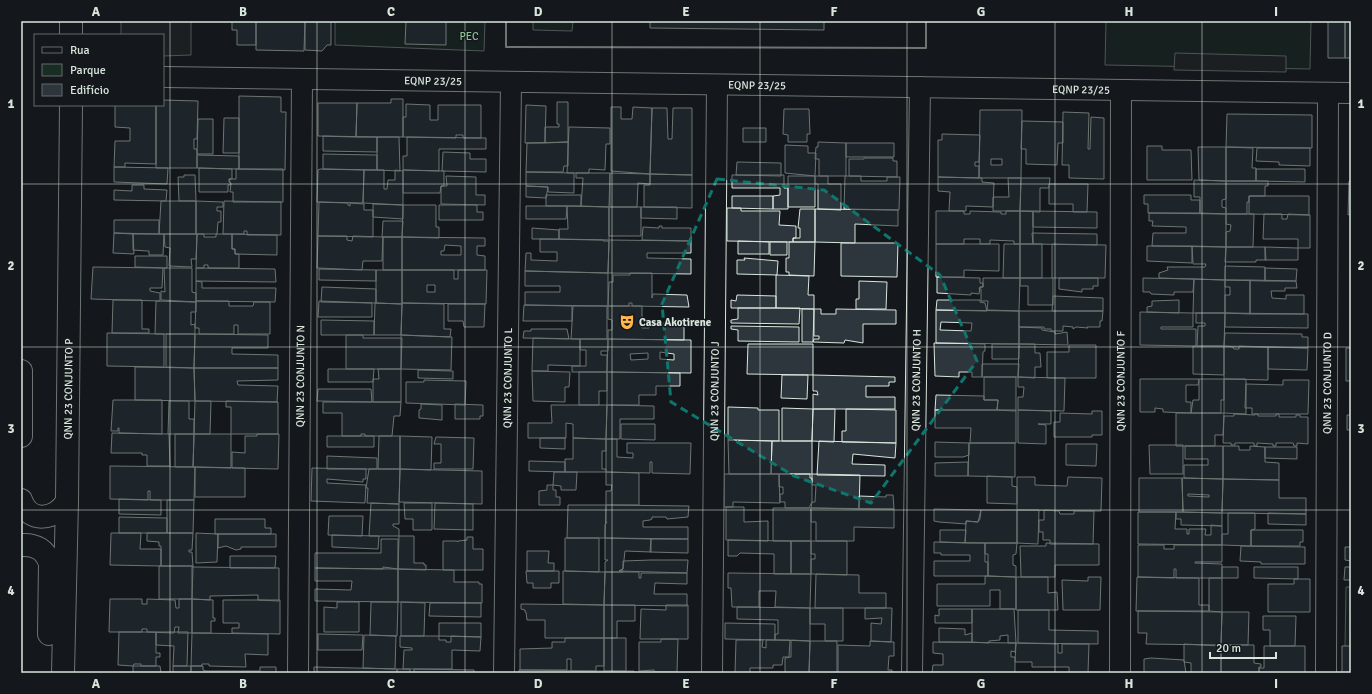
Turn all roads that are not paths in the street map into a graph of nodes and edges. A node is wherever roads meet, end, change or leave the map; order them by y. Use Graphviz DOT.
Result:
graph roads {
  1 [pos="71,21"];
  2 [pos="70,34"];
  3 [pos="164,77"];
  4 [pos="302,79"];
  5 [pos="510,83"];
  6 [pos="717,85"];
  7 [pos="920,87"];
  8 [pos="1121,90"];
  9 [pos="1328,93"];
  10 [pos="1351,93"];
  11 [pos="71,106"];
  12 [pos="21,371"];
  13 [pos="21,436"];
  14 [pos="21,500"];
  15 [pos="67,501"];
  16 [pos="21,545"];
  17 [pos="48,673"];
  18 [pos="63,673"];
  19 [pos="298,673"];
  20 [pos="504,673"];
  21 [pos="712,673"];
  22 [pos="912,673"];
  23 [pos="1120,673"];
  24 [pos="1326,673"];
  1 -- 2 [label="main road"];
  3 -- 4 [label="street, EQNP 23/25"];
  4 -- 5 [label="street, EQNP 23/25"];
  4 -- 19 [label="street, QNN 23 CONJUNTO N"];
  5 -- 6 [label="street, EQNP 23/25"];
  5 -- 20 [label="street, QNN 23 CONJUNTO L"];
  6 -- 7 [label="street, EQNP 23/25"];
  6 -- 21 [label="street, QNN 23 CONJUNTO J"];
  7 -- 8 [label="street, EQNP 23/25"];
  7 -- 22 [label="street, QNN 23 CONJUNTO H"];
  8 -- 9 [label="street, EQNP 23/25"];
  8 -- 23 [label="street, QNN 23 CONJUNTO F"];
  9 -- 10 [label="street, EQNP 23/25"];
  9 -- 24 [label="street, QNN 23 CONJUNTO D"];
  11 -- 15 [label="main road, QNN 23 CONJUNTO P"];
  12 -- 13 [label="main road"];
  14 -- 15 [label="main road"];
  15 -- 18 [label="main road, QNN 23 CONJUNTO P"];
  16 -- 17 [label="main road"];
}
